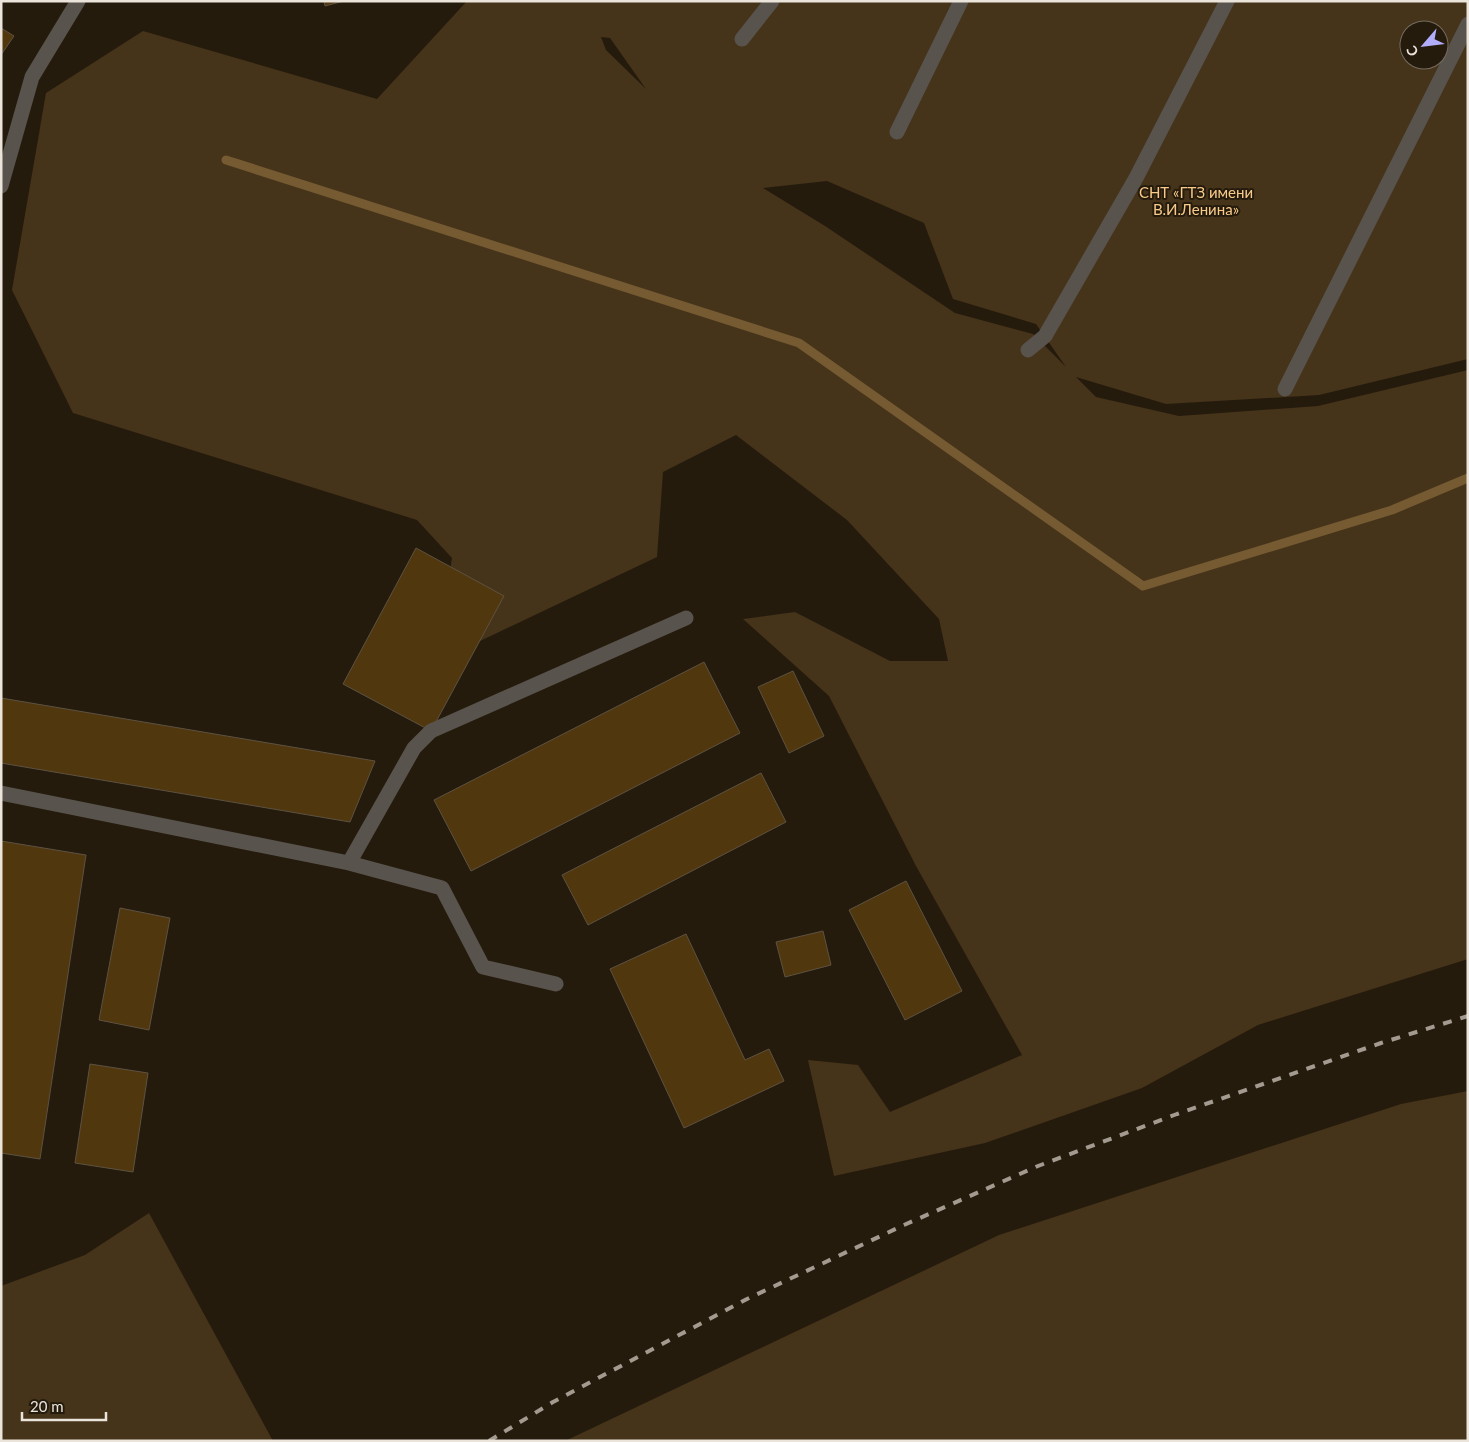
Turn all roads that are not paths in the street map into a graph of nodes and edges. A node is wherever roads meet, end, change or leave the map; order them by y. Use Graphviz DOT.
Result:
graph roads {
  1 [pos="78,1"];
  2 [pos="772,1"];
  3 [pos="961,1"];
  4 [pos="1227,1"];
  5 [pos="1468,24"];
  6 [pos="742,39"];
  7 [pos="897,132"];
  8 [pos="1,186"];
  9 [pos="1028,350"];
  10 [pos="1285,389"];
  11 [pos="686,618"];
  12 [pos="1,793"];
  13 [pos="349,863"];
  14 [pos="556,984"];
  1 -- 8 [label="lane"];
  2 -- 6 [label="lane"];
  3 -- 7 [label="lane"];
  4 -- 9 [label="lane"];
  5 -- 10 [label="lane"];
  11 -- 13 [label="lane"];
  12 -- 13 [label="lane"];
  13 -- 14 [label="lane"];
}
